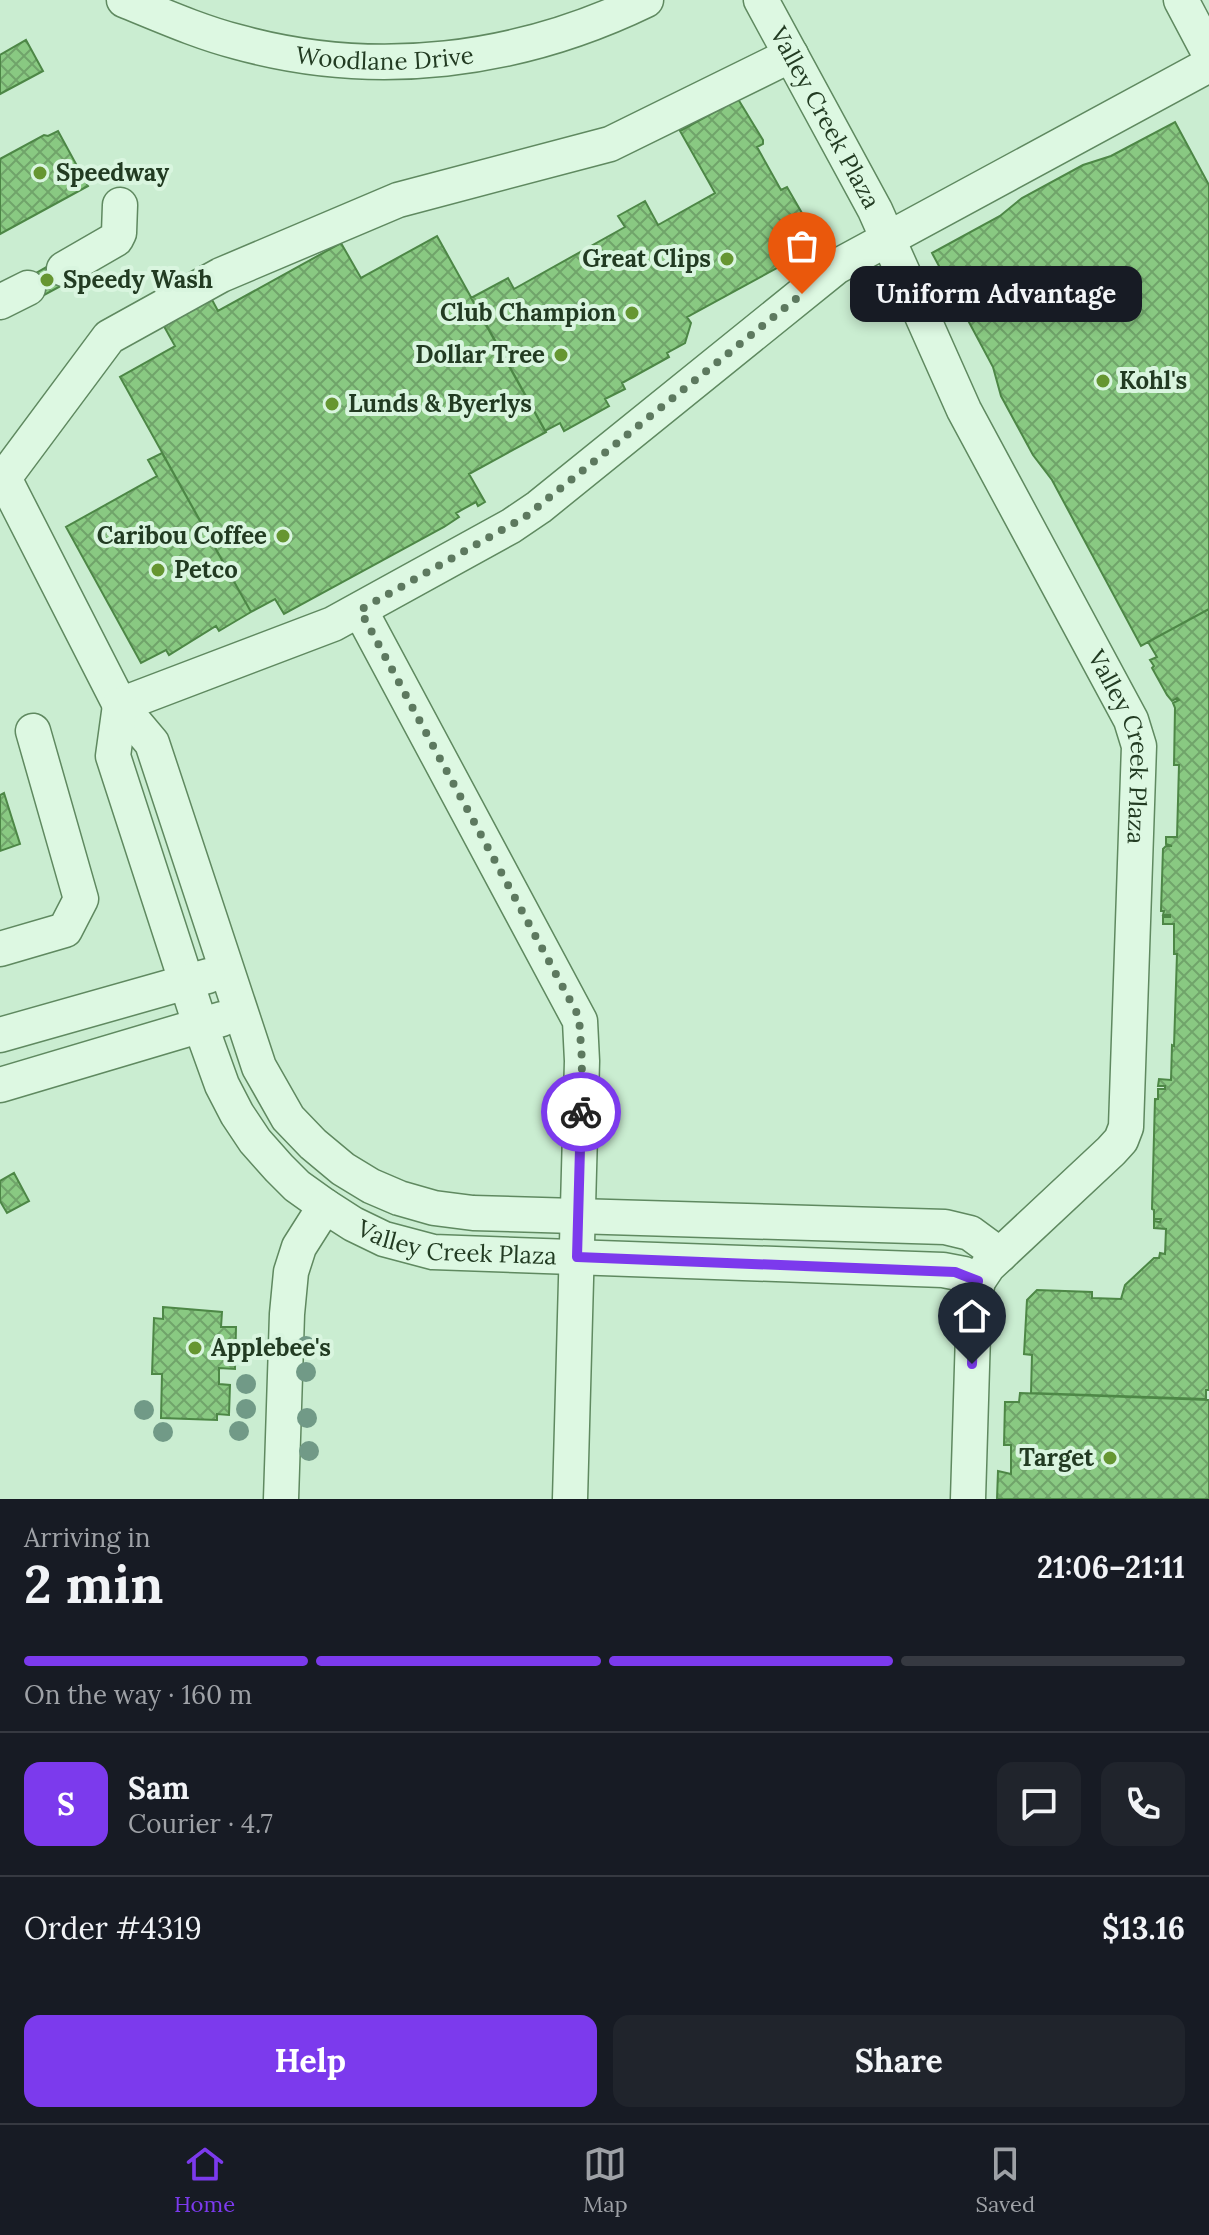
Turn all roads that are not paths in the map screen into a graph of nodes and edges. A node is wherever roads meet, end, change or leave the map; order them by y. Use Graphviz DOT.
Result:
graph roads {
  1 [pos="124,0"];
  2 [pos="646,0"];
  3 [pos="761,0"];
  4 [pos="1181,0"];
  5 [pos="1209,53"];
  6 [pos="791,55"];
  7 [pos="1209,65"];
  8 [pos="120,205"];
  9 [pos="888,238"];
  10 [pos="64,269"];
  11 [pos="360,610"];
  12 [pos="120,705"];
  13 [pos="33,731"];
  14 [pos="0,949"];
  15 [pos="227,970"];
  16 [pos="187,982"];
  17 [pos="240,1014"];
  18 [pos="200,1024"];
  19 [pos="0,1035"];
  20 [pos="0,1085"];
  21 [pos="325,1206"];
  22 [pos="579,1217"];
  23 [pos="1000,1255"];
  24 [pos="577,1257"];
  25 [pos="978,1281"];
  26 [pos="281,1499"];
  27 [pos="570,1499"];
  28 [pos="968,1499"];
  1 -- 2 [label="street, Woodlane Drive"];
  3 -- 6 [label="street, Valley Creek Plaza"];
  4 -- 5 [label="street"];
  6 -- 9 [label="street, Valley Creek Plaza"];
  6 -- 12 [label="street"];
  7 -- 9 [label="street"];
  8 -- 10 [label="street"];
  9 -- 11 [label="street, Valley Creek Plaza"];
  9 -- 23 [label="street, Valley Creek Plaza"];
  11 -- 12 [label="street, Valley Creek Plaza"];
  11 -- 22 [label="street"];
  12 -- 15 [label="street, Valley Creek Plaza"];
  12 -- 16 [label="street, Valley Creek Plaza"];
  13 -- 14 [label="street"];
  15 -- 16 [label="street"];
  15 -- 17 [label="street, Valley Creek Plaza"];
  16 -- 18 [label="street, Valley Creek Plaza"];
  16 -- 19 [label="street"];
  17 -- 18 [label="street"];
  17 -- 22 [label="street, Valley Creek Plaza"];
  18 -- 20 [label="street"];
  18 -- 21 [label="street, Valley Creek Plaza"];
  21 -- 24 [label="street, Valley Creek Plaza"];
  21 -- 26 [label="street"];
  22 -- 23 [label="street, Valley Creek Plaza"];
  22 -- 24 [label="street"];
  23 -- 25 [label="street, Valley Creek Plaza"];
  24 -- 25 [label="street, Valley Creek Plaza"];
  24 -- 27 [label="street"];
  25 -- 28 [label="street"];
}
